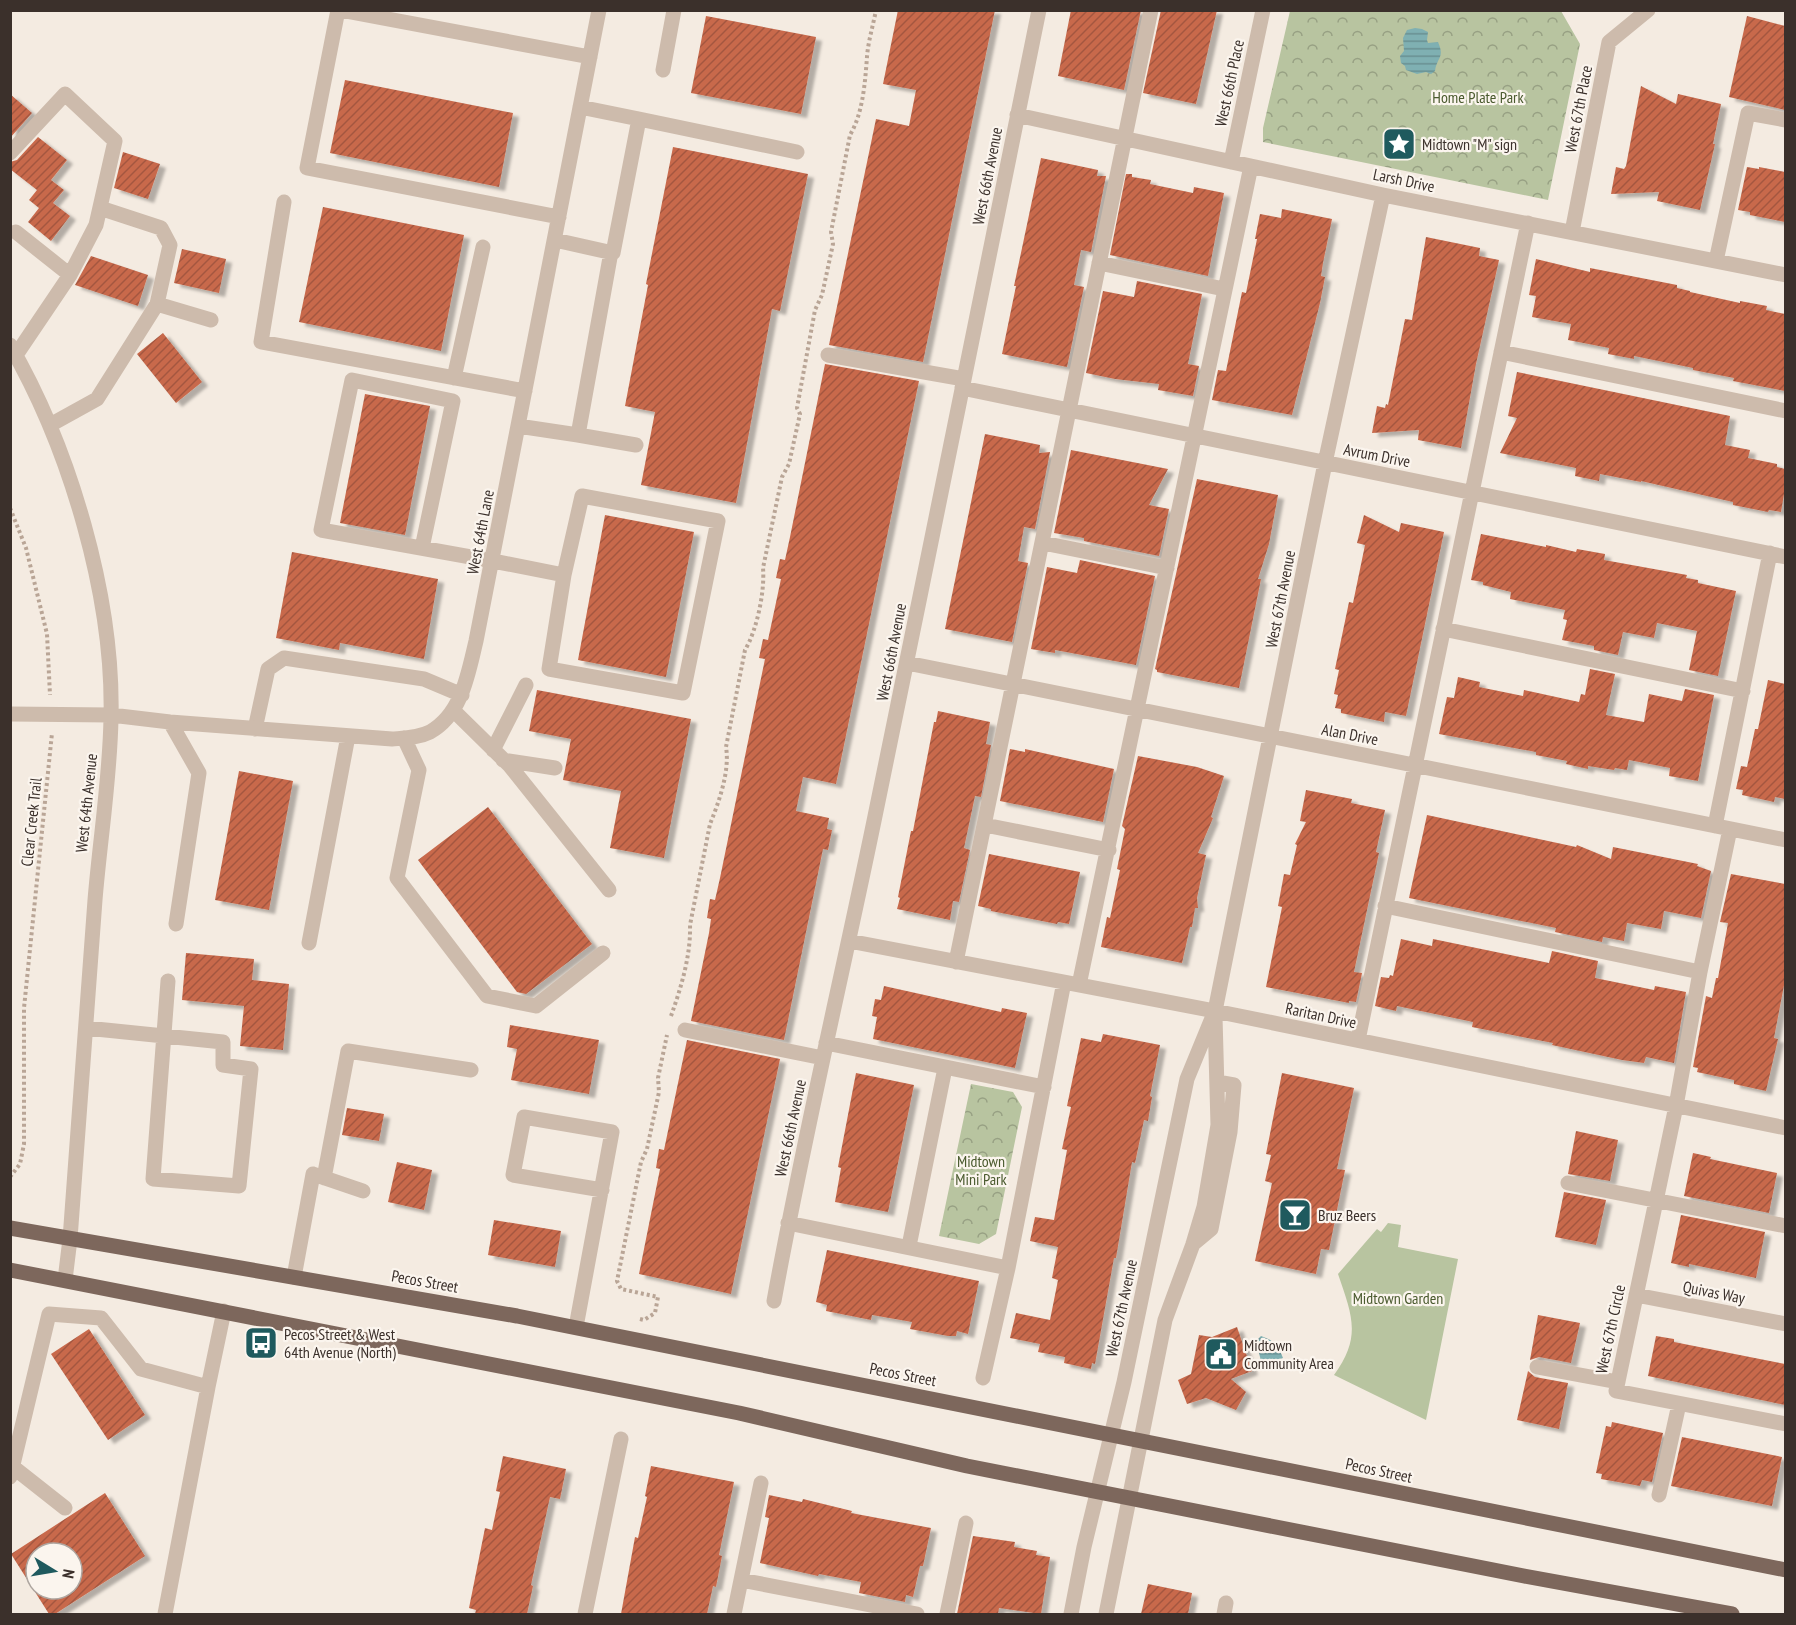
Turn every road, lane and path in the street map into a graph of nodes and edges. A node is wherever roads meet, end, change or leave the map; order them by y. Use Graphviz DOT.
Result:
graph roads {
  1 [pos="339,10"];
  2 [pos="599,10"];
  3 [pos="674,10"];
  4 [pos="876,10"];
  5 [pos="1039,10"];
  6 [pos="1150,10"];
  7 [pos="1263,10"];
  8 [pos="1648,10"];
  9 [pos="590,57"];
  10 [pos="663,70"];
  11 [pos="580,107"];
  12 [pos="1017,115"];
  13 [pos="639,120"];
  14 [pos="1785,120"];
  15 [pos="1123,139"];
  16 [pos="797,152"];
  17 [pos="10,153"];
  18 [pos="1231,162"];
  19 [pos="1251,166"];
  20 [pos="1383,195"];
  21 [pos="284,202"];
  22 [pos="100,208"];
  23 [pos="559,217"];
  24 [pos="1528,223"];
  25 [pos="15,232"];
  26 [pos="1572,232"];
  27 [pos="555,240"];
  28 [pos="483,247"];
  29 [pos="611,252"];
  30 [pos="1716,261"];
  31 [pos="1099,263"];
  32 [pos="69,275"];
  33 [pos="1785,275"];
  34 [pos="1224,289"];
  35 [pos="156,304"];
  36 [pos="211,320"];
  37 [pos="13,350"];
  38 [pos="1501,352"];
  39 [pos="828,355"];
  40 [pos="454,378"];
  41 [pos="963,384"];
  42 [pos="525,391"];
  43 [pos="1068,410"];
  44 [pos="1785,411"];
  45 [pos="50,425"];
  46 [pos="518,426"];
  47 [pos="578,435"];
  48 [pos="1194,437"];
  49 [pos="636,445"];
  50 [pos="1325,463"];
  51 [pos="1472,492"];
  52 [pos="10,508"];
  53 [pos="1043,543"];
  54 [pos="422,548"];
  55 [pos="1770,553"];
  56 [pos="1785,557"];
  57 [pos="493,561"];
  58 [pos="1167,568"];
  59 [pos="564,575"];
  60 [pos="1443,629"];
  61 [pos="907,663"];
  62 [pos="1015,684"];
  63 [pos="526,685"];
  64 [pos="1743,691"];
  65 [pos="462,695"];
  66 [pos="453,710"];
  67 [pos="1138,710"];
  68 [pos="10,714"];
  69 [pos="51,715"];
  70 [pos="111,715"];
  71 [pos="170,722"];
  72 [pos="255,729"];
  73 [pos="348,736"];
  74 [pos="1272,737"];
  75 [pos="404,738"];
  76 [pos="498,755"];
  77 [pos="1415,766"];
  78 [pos="555,768"];
  79 [pos="985,825"];
  80 [pos="1715,826"];
  81 [pos="1730,829"];
  82 [pos="1785,840"];
  83 [pos="1109,850"];
  84 [pos="609,890"];
  85 [pos="1385,906"];
  86 [pos="176,924"];
  87 [pos="849,941"];
  88 [pos="309,943"];
  89 [pos="603,953"];
  90 [pos="956,962"];
  91 [pos="1701,972"];
  92 [pos="168,981"];
  93 [pos="1072,984"];
  94 [pos="1215,1011"];
  95 [pos="86,1028"];
  96 [pos="685,1030"];
  97 [pos="164,1036"];
  98 [pos="1358,1041"];
  99 [pos="825,1050"];
  100 [pos="945,1068"];
  101 [pos="471,1070"];
  102 [pos="1044,1088"];
  103 [pos="1677,1106"];
  104 [pos="1785,1128"];
  105 [pos="10,1177"];
  106 [pos="324,1178"];
  107 [pos="1568,1183"];
  108 [pos="602,1190"];
  109 [pos="363,1191"];
  110 [pos="1656,1201"];
  111 [pos="788,1223"];
  112 [pos="1785,1226"];
  113 [pos="10,1228"];
  114 [pos="70,1239"];
  115 [pos="909,1246"];
  116 [pos="1008,1268"];
  117 [pos="10,1270"];
  118 [pos="294,1277"];
  119 [pos="65,1280"];
  120 [pos="1636,1295"];
  121 [pos="774,1300"];
  122 [pos="224,1311"];
  123 [pos="634,1318"];
  124 [pos="1785,1324"];
  125 [pos="576,1327"];
  126 [pos="1537,1367"];
  127 [pos="983,1378"];
  128 [pos="1618,1382"];
  129 [pos="208,1387"];
  130 [pos="1679,1404"];
  131 [pos="1785,1425"];
  132 [pos="1112,1434"];
  133 [pos="621,1440"];
  134 [pos="1141,1440"];
  135 [pos="12,1472"];
  136 [pos="761,1483"];
  137 [pos="1098,1492"];
  138 [pos="1659,1495"];
  139 [pos="1130,1498"];
  140 [pos="65,1508"];
  141 [pos="966,1523"];
  142 [pos="1785,1570"];
  143 [pos="741,1580"];
  144 [pos="165,1614"];
  145 [pos="585,1614"];
  146 [pos="734,1614"];
  147 [pos="917,1614"];
  148 [pos="947,1614"];
  149 [pos="1071,1614"];
  150 [pos="1106,1614"];
  151 [pos="1732,1614"];
  1 -- 9 [label="street"];
  1 -- 23 [label="street"];
  2 -- 9 [label="street, West 64th Lane"];
  3 -- 10 [label="street"];
  4 -- 123 [label="path"];
  5 -- 12 [label="street, West 66th Avenue"];
  6 -- 15 [label="street"];
  7 -- 18 [label="street, West 66th Place"];
  8 -- 26 [label="street, West 67th Place"];
  9 -- 11 [label="street, West 64th Lane"];
  11 -- 13 [label="street"];
  11 -- 23 [label="street, West 64th Lane"];
  12 -- 15 [label="street, Larsh Drive"];
  12 -- 41 [label="street, West 66th Avenue"];
  13 -- 16 [label="street"];
  13 -- 29 [label="street"];
  14 -- 30 [label="street"];
  15 -- 18 [label="street, Larsh Drive"];
  15 -- 31 [label="street"];
  17 -- 22 [label="street"];
  18 -- 19 [label="street, Larsh Drive"];
  19 -- 20 [label="street, Larsh Drive"];
  19 -- 34 [label="street"];
  20 -- 24 [label="street, Larsh Drive"];
  20 -- 50 [label="street, West 67th Avenue"];
  21 -- 40 [label="street"];
  22 -- 32 [label="street"];
  22 -- 35 [label="street"];
  23 -- 27 [label="street, West 64th Lane"];
  24 -- 26 [label="street, Larsh Drive"];
  24 -- 38 [label="street"];
  25 -- 32 [label="street"];
  26 -- 30 [label="street, Larsh Drive"];
  27 -- 29 [label="street"];
  27 -- 42 [label="street, West 64th Lane"];
  28 -- 40 [label="street"];
  29 -- 47 [label="street"];
  30 -- 33 [label="street, Larsh Drive"];
  31 -- 34 [label="street"];
  31 -- 43 [label="street"];
  32 -- 37 [label="street"];
  34 -- 48 [label="street"];
  35 -- 36 [label="street"];
  35 -- 45 [label="street"];
  37 -- 45 [label="street, West 64th Avenue"];
  38 -- 44 [label="street"];
  38 -- 51 [label="street"];
  39 -- 41 [label="street, Avrum Drive"];
  40 -- 42 [label="street"];
  41 -- 43 [label="street, Avrum Drive"];
  41 -- 61 [label="street, West 66th Avenue"];
  42 -- 46 [label="street, West 64th Lane"];
  43 -- 48 [label="street, Avrum Drive"];
  43 -- 53 [label="street"];
  45 -- 70 [label="street, West 64th Avenue"];
  46 -- 47 [label="street"];
  46 -- 57 [label="street, West 64th Lane"];
  47 -- 49 [label="street"];
  48 -- 50 [label="street, Avrum Drive"];
  48 -- 58 [label="street"];
  50 -- 51 [label="street, Avrum Drive"];
  50 -- 74 [label="street, West 67th Avenue"];
  51 -- 55 [label="street, Avrum Drive"];
  51 -- 60 [label="street"];
  52 -- 69 [label="path, Clear Creek Trail"];
  53 -- 58 [label="street"];
  53 -- 62 [label="street"];
  54 -- 54 [label="street"];
  54 -- 57 [label="street"];
  55 -- 56 [label="street, Avrum Drive"];
  55 -- 64 [label="street"];
  57 -- 59 [label="street"];
  57 -- 65 [label="street, West 64th Lane"];
  58 -- 67 [label="street"];
  59 -- 59 [label="street"];
  60 -- 64 [label="street"];
  60 -- 77 [label="street"];
  61 -- 62 [label="street, Alan Drive"];
  61 -- 87 [label="street, West 66th Avenue"];
  62 -- 67 [label="street, Alan Drive"];
  62 -- 79 [label="street"];
  63 -- 76 [label="street"];
  64 -- 80 [label="street"];
  65 -- 66 [label="street, West 64th Lane"];
  65 -- 72 [label="street"];
  66 -- 75 [label="street, West 64th Lane"];
  66 -- 76 [label="street"];
  67 -- 74 [label="street, Alan Drive"];
  67 -- 83 [label="street"];
  68 -- 69 [label="street, West 64th Lane"];
  69 -- 70 [label="street, West 64th Lane"];
  69 -- 105 [label="path, Clear Creek Trail"];
  70 -- 71 [label="street, West 64th Lane"];
  70 -- 95 [label="street, West 64th Avenue"];
  71 -- 72 [label="street, West 64th Lane"];
  71 -- 86 [label="street"];
  72 -- 73 [label="street, West 64th Lane"];
  73 -- 75 [label="street, West 64th Lane"];
  73 -- 88 [label="street"];
  74 -- 77 [label="street, Alan Drive"];
  74 -- 94 [label="street, West 67th Avenue"];
  75 -- 89 [label="street"];
  76 -- 78 [label="street"];
  76 -- 84 [label="street"];
  77 -- 80 [label="street, Alan Drive"];
  77 -- 85 [label="street"];
  79 -- 83 [label="street"];
  79 -- 90 [label="street"];
  80 -- 81 [label="street, Alan Drive"];
  81 -- 82 [label="street, Alan Drive"];
  81 -- 91 [label="street, West 67th Circle"];
  83 -- 93 [label="street"];
  85 -- 91 [label="street"];
  85 -- 98 [label="street"];
  87 -- 90 [label="street, Raritan Drive"];
  87 -- 99 [label="street, West 66th Avenue"];
  90 -- 93 [label="street, Raritan Drive"];
  91 -- 103 [label="street, West 67th Circle"];
  92 -- 97 [label="street"];
  93 -- 94 [label="street, Raritan Drive"];
  93 -- 102 [label="street"];
  94 -- 98 [label="street, Raritan Drive"];
  94 -- 132 [label="street, West 67th Avenue"];
  94 -- 134 [label="street, West 67th Avenue"];
  95 -- 97 [label="street"];
  95 -- 114 [label="street, West 64th Avenue"];
  96 -- 99 [label="street"];
  97 -- 97 [label="street"];
  98 -- 103 [label="street, Raritan Drive"];
  99 -- 100 [label="street"];
  99 -- 111 [label="street, West 66th Avenue"];
  100 -- 102 [label="street"];
  100 -- 115 [label="street"];
  101 -- 106 [label="street"];
  102 -- 116 [label="street"];
  103 -- 104 [label="street, Raritan Drive"];
  103 -- 110 [label="street, West 67th Circle"];
  106 -- 109 [label="street"];
  106 -- 118 [label="street"];
  107 -- 110 [label="street"];
  108 -- 108 [label="street"];
  108 -- 125 [label="street"];
  110 -- 112 [label="street"];
  110 -- 120 [label="street, West 67th Circle"];
  111 -- 115 [label="street"];
  111 -- 121 [label="street, West 66th Avenue"];
  113 -- 114 [label="main road, Pecos Street"];
  114 -- 118 [label="main road, Pecos Street"];
  114 -- 119 [label="street, West 64th Avenue"];
  115 -- 116 [label="street"];
  116 -- 127 [label="street"];
  117 -- 119 [label="main road"];
  118 -- 125 [label="main road, Pecos Street"];
  119 -- 122 [label="main road"];
  120 -- 124 [label="street, Quivas Way"];
  120 -- 128 [label="street, West 67th Circle"];
  122 -- 129 [label="street"];
  122 -- 137 [label="main road"];
  125 -- 132 [label="main road, Pecos Street"];
  126 -- 128 [label="street"];
  128 -- 130 [label="street, West 67th Circle"];
  129 -- 135 [label="street"];
  129 -- 144 [label="street"];
  130 -- 131 [label="street, West 67th Circle"];
  130 -- 138 [label="street"];
  132 -- 134 [label="main road, Pecos Street"];
  132 -- 137 [label="street, West 67th Avenue"];
  133 -- 145 [label="street"];
  134 -- 139 [label="street, West 67th Avenue"];
  134 -- 142 [label="main road, Pecos Street"];
  135 -- 140 [label="street"];
  136 -- 143 [label="street"];
  137 -- 139 [label="main road"];
  137 -- 149 [label="street, West 67th Avenue"];
  139 -- 150 [label="street, West 67th Avenue"];
  139 -- 151 [label="main road"];
  141 -- 148 [label="street"];
  143 -- 146 [label="street"];
  143 -- 147 [label="street"];
}
